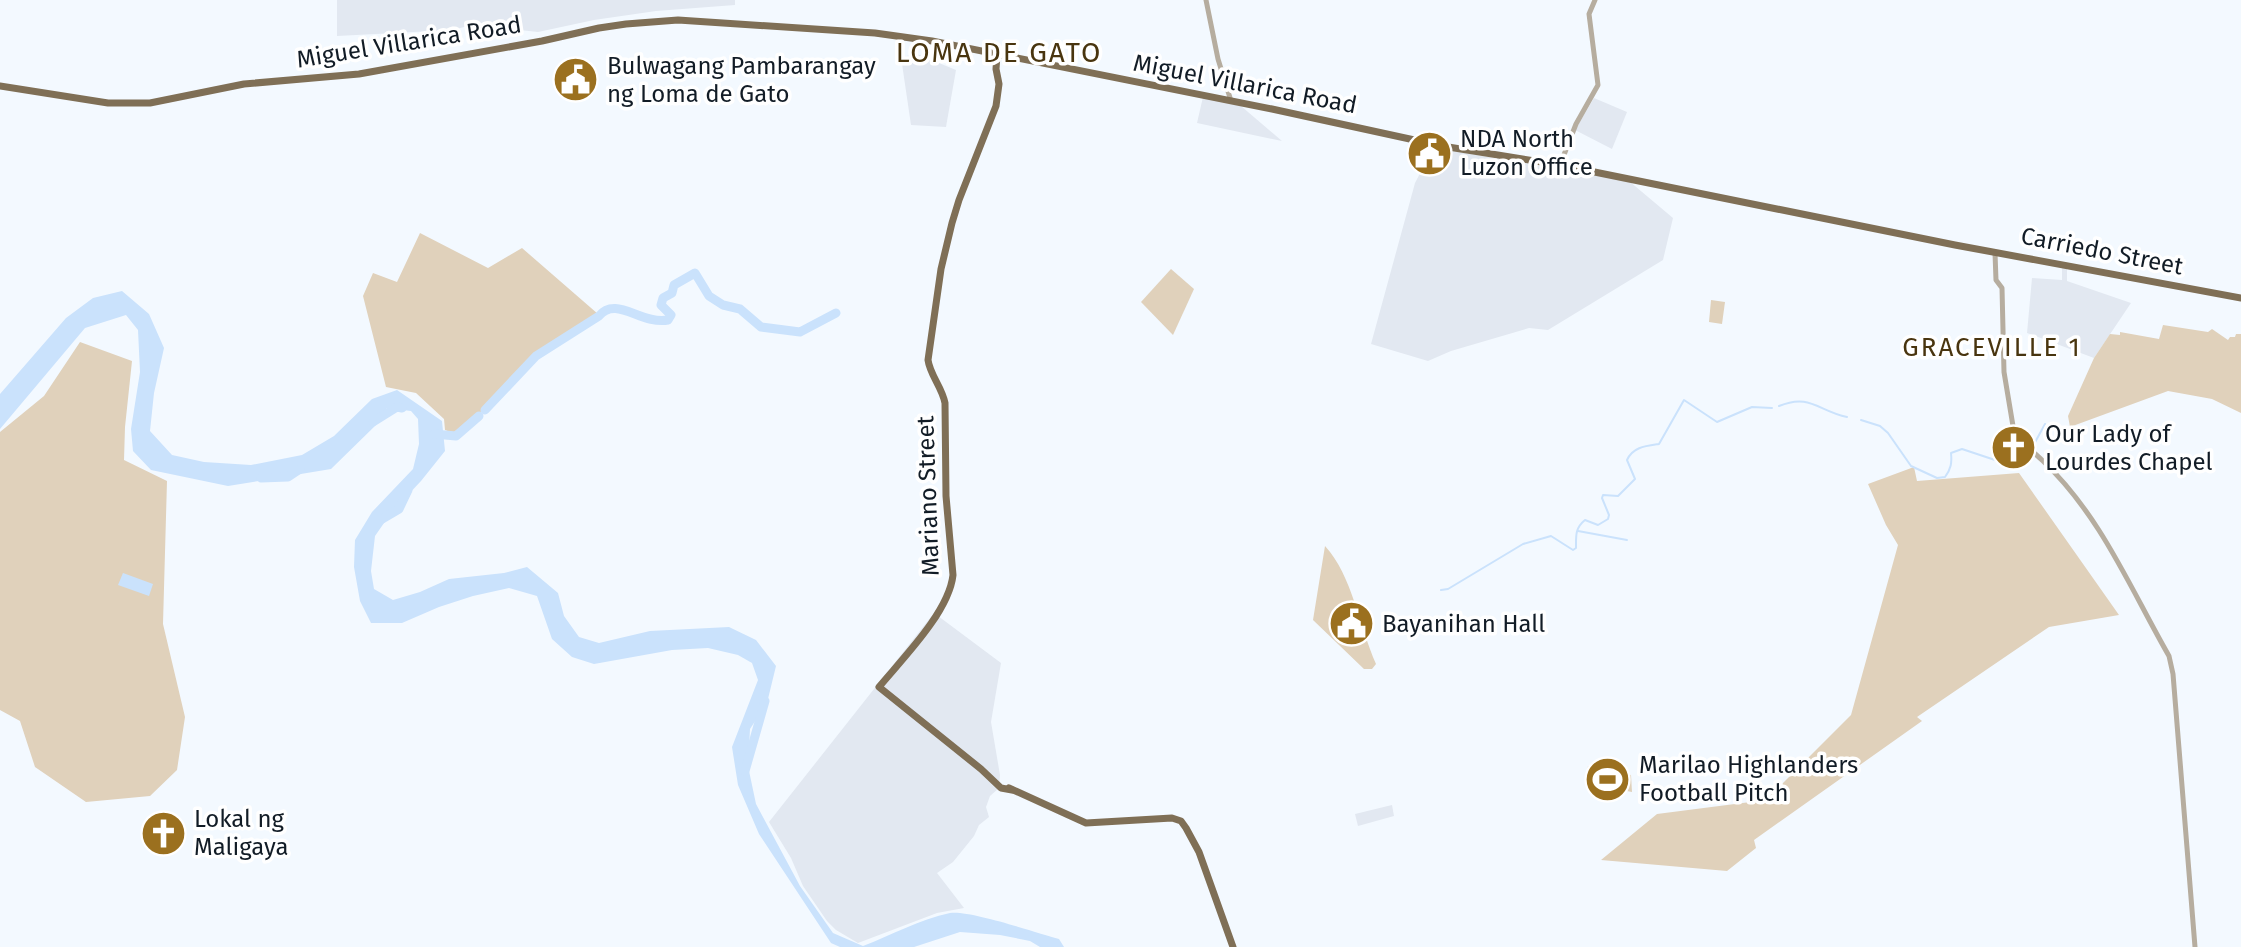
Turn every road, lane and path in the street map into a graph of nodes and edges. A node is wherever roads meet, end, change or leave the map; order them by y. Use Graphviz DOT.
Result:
graph roads {
  1 [pos="1206,0"];
  2 [pos="1595,0"];
  3 [pos="997,55"];
  4 [pos="0,86"];
  5 [pos="1232,102"];
  6 [pos="1560,165"];
  7 [pos="1955,245"];
  8 [pos="1995,251"];
  9 [pos="2241,298"];
  10 [pos="1233,947"];
  11 [pos="2195,947"];
  1 -- 5 [label="street"];
  2 -- 6 [label="street"];
  3 -- 4 [label="main road, Miguel Villarica Road"];
  3 -- 5 [label="main road, Miguel Villarica Road"];
  3 -- 10 [label="main road, Mariano Street"];
  5 -- 6 [label="main road, Miguel Villarica Road"];
  6 -- 7 [label="main road, Miguel Villarica Road"];
  7 -- 8 [label="main road, Carriedo Street"];
  8 -- 9 [label="main road, Carriedo Street"];
  8 -- 11 [label="street"];
}
